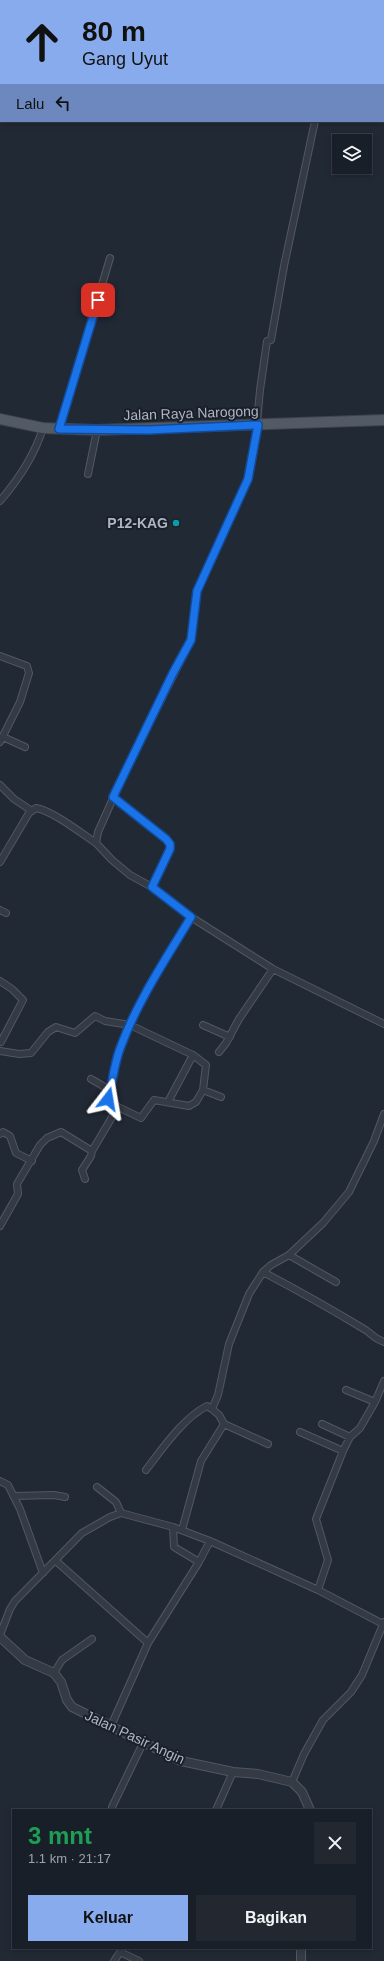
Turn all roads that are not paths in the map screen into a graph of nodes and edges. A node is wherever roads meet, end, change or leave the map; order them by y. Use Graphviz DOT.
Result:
graph roads {
  1 [pos="315,122"];
  2 [pos="110,258"];
  3 [pos="0,419"];
  4 [pos="384,420"];
  5 [pos="258,425"];
  6 [pos="43,428"];
  7 [pos="59,429"];
  8 [pos="97,430"];
  9 [pos="88,474"];
  10 [pos="0,501"];
  11 [pos="0,656"];
  12 [pos="1,739"];
  13 [pos="26,747"];
  14 [pos="0,785"];
  15 [pos="113,797"];
  16 [pos="32,811"];
  17 [pos="96,843"];
  18 [pos="0,862"];
  19 [pos="152,887"];
  20 [pos="191,917"];
  21 [pos="273,969"];
  22 [pos="0,981"];
  23 [pos="384,1024"];
  24 [pos="130,1025"];
  25 [pos="203,1025"];
  26 [pos="230,1037"];
  27 [pos="0,1042"];
  28 [pos="0,1051"];
  29 [pos="219,1052"];
  30 [pos="193,1055"];
  31 [pos="91,1079"];
  32 [pos="110,1090"];
  33 [pos="203,1090"];
  34 [pos="221,1097"];
  35 [pos="168,1102"];
  36 [pos="118,1107"];
  37 [pos="384,1114"];
  38 [pos="0,1134"];
  39 [pos="92,1150"];
  40 [pos="32,1161"];
  41 [pos="86,1179"];
  42 [pos="0,1226"];
  43 [pos="289,1255"];
  44 [pos="263,1272"];
  45 [pos="336,1282"];
  46 [pos="384,1342"];
  47 [pos="384,1381"];
  48 [pos="346,1390"];
  49 [pos="376,1402"];
  50 [pos="212,1409"];
  51 [pos="224,1424"];
  52 [pos="322,1424"];
  53 [pos="300,1432"];
  54 [pos="350,1437"];
  55 [pos="268,1444"];
  56 [pos="343,1451"];
  57 [pos="146,1470"];
  58 [pos="0,1481"];
  59 [pos="97,1487"];
  60 [pos="14,1496"];
  61 [pos="65,1497"];
  62 [pos="121,1513"];
  63 [pos="173,1527"];
  64 [pos="182,1530"];
  65 [pos="210,1541"];
  66 [pos="56,1561"];
  67 [pos="199,1562"];
  68 [pos="43,1573"];
  69 [pos="318,1590"];
  70 [pos="383,1623"];
  71 [pos="0,1636"];
  72 [pos="92,1639"];
  73 [pos="148,1643"];
  74 [pos="54,1673"];
  75 [pos="111,1726"];
  76 [pos="143,1743"];
  77 [pos="232,1772"];
  78 [pos="292,1782"];
  79 [pos="113,1809"];
  80 [pos="216,1809"];
  81 [pos="310,1809"];
  82 [pos="301,1949"];
  83 [pos="121,1950"];
  84 [pos="114,1961"];
  85 [pos="139,1961"];
  86 [pos="301,1961"];
  1 -- 5 [label="street"];
  2 -- 7 [label="street"];
  3 -- 6 [label="main road, Jalan Raya Narogong"];
  4 -- 5 [label="main road, Jalan Raya Narogong"];
  5 -- 8 [label="main road, Jalan Raya Narogong"];
  5 -- 15 [label="street"];
  6 -- 7 [label="main road, Jalan Raya Narogong"];
  6 -- 10 [label="street"];
  7 -- 8 [label="main road, Jalan Raya Narogong"];
  8 -- 9 [label="street"];
  11 -- 12 [label="street"];
  12 -- 13 [label="street"];
  14 -- 16 [label="street"];
  15 -- 17 [label="street"];
  15 -- 19 [label="street"];
  16 -- 17 [label="street"];
  16 -- 18 [label="street"];
  17 -- 19 [label="street"];
  19 -- 20 [label="street"];
  20 -- 21 [label="street"];
  20 -- 24 [label="street"];
  21 -- 23 [label="street"];
  21 -- 26 [label="street"];
  22 -- 27 [label="street"];
  24 -- 28 [label="street"];
  24 -- 30 [label="street"];
  24 -- 32 [label="street"];
  25 -- 26 [label="street"];
  26 -- 29 [label="street"];
  27 -- 28 [label="street"];
  30 -- 33 [label="street"];
  30 -- 35 [label="street"];
  31 -- 32 [label="street"];
  32 -- 36 [label="street"];
  33 -- 34 [label="street"];
  33 -- 35 [label="street"];
  35 -- 36 [label="street"];
  36 -- 39 [label="street"];
  37 -- 43 [label="street"];
  38 -- 40 [label="street"];
  39 -- 40 [label="street"];
  39 -- 41 [label="street"];
  40 -- 42 [label="street"];
  43 -- 44 [label="street"];
  43 -- 45 [label="street"];
  44 -- 46 [label="street"];
  44 -- 50 [label="street"];
  47 -- 49 [label="street"];
  48 -- 49 [label="street"];
  49 -- 54 [label="street"];
  50 -- 51 [label="street"];
  50 -- 57 [label="street"];
  51 -- 55 [label="street"];
  51 -- 64 [label="street"];
  52 -- 54 [label="street"];
  53 -- 56 [label="street"];
  54 -- 56 [label="street"];
  56 -- 69 [label="street"];
  58 -- 60 [label="street"];
  59 -- 62 [label="street"];
  60 -- 61 [label="street"];
  60 -- 68 [label="street"];
  62 -- 63 [label="street"];
  62 -- 66 [label="street"];
  63 -- 64 [label="street"];
  63 -- 67 [label="street"];
  64 -- 65 [label="street"];
  65 -- 67 [label="street"];
  65 -- 69 [label="street"];
  66 -- 68 [label="street"];
  66 -- 73 [label="street"];
  67 -- 73 [label="street"];
  68 -- 71 [label="street"];
  69 -- 70 [label="street"];
  70 -- 78 [label="street"];
  71 -- 74 [label="street"];
  72 -- 74 [label="street"];
  73 -- 75 [label="street"];
  74 -- 75 [label="street, Jalan Pasir Angin"];
  75 -- 76 [label="street, Jalan Pasir Angin"];
  76 -- 77 [label="street, Jalan Pasir Angin"];
  76 -- 79 [label="street"];
  77 -- 78 [label="street, Jalan Pasir Angin"];
  77 -- 80 [label="street"];
  78 -- 81 [label="street"];
  82 -- 86 [label="street"];
  83 -- 84 [label="street"];
  83 -- 85 [label="street"];
}
